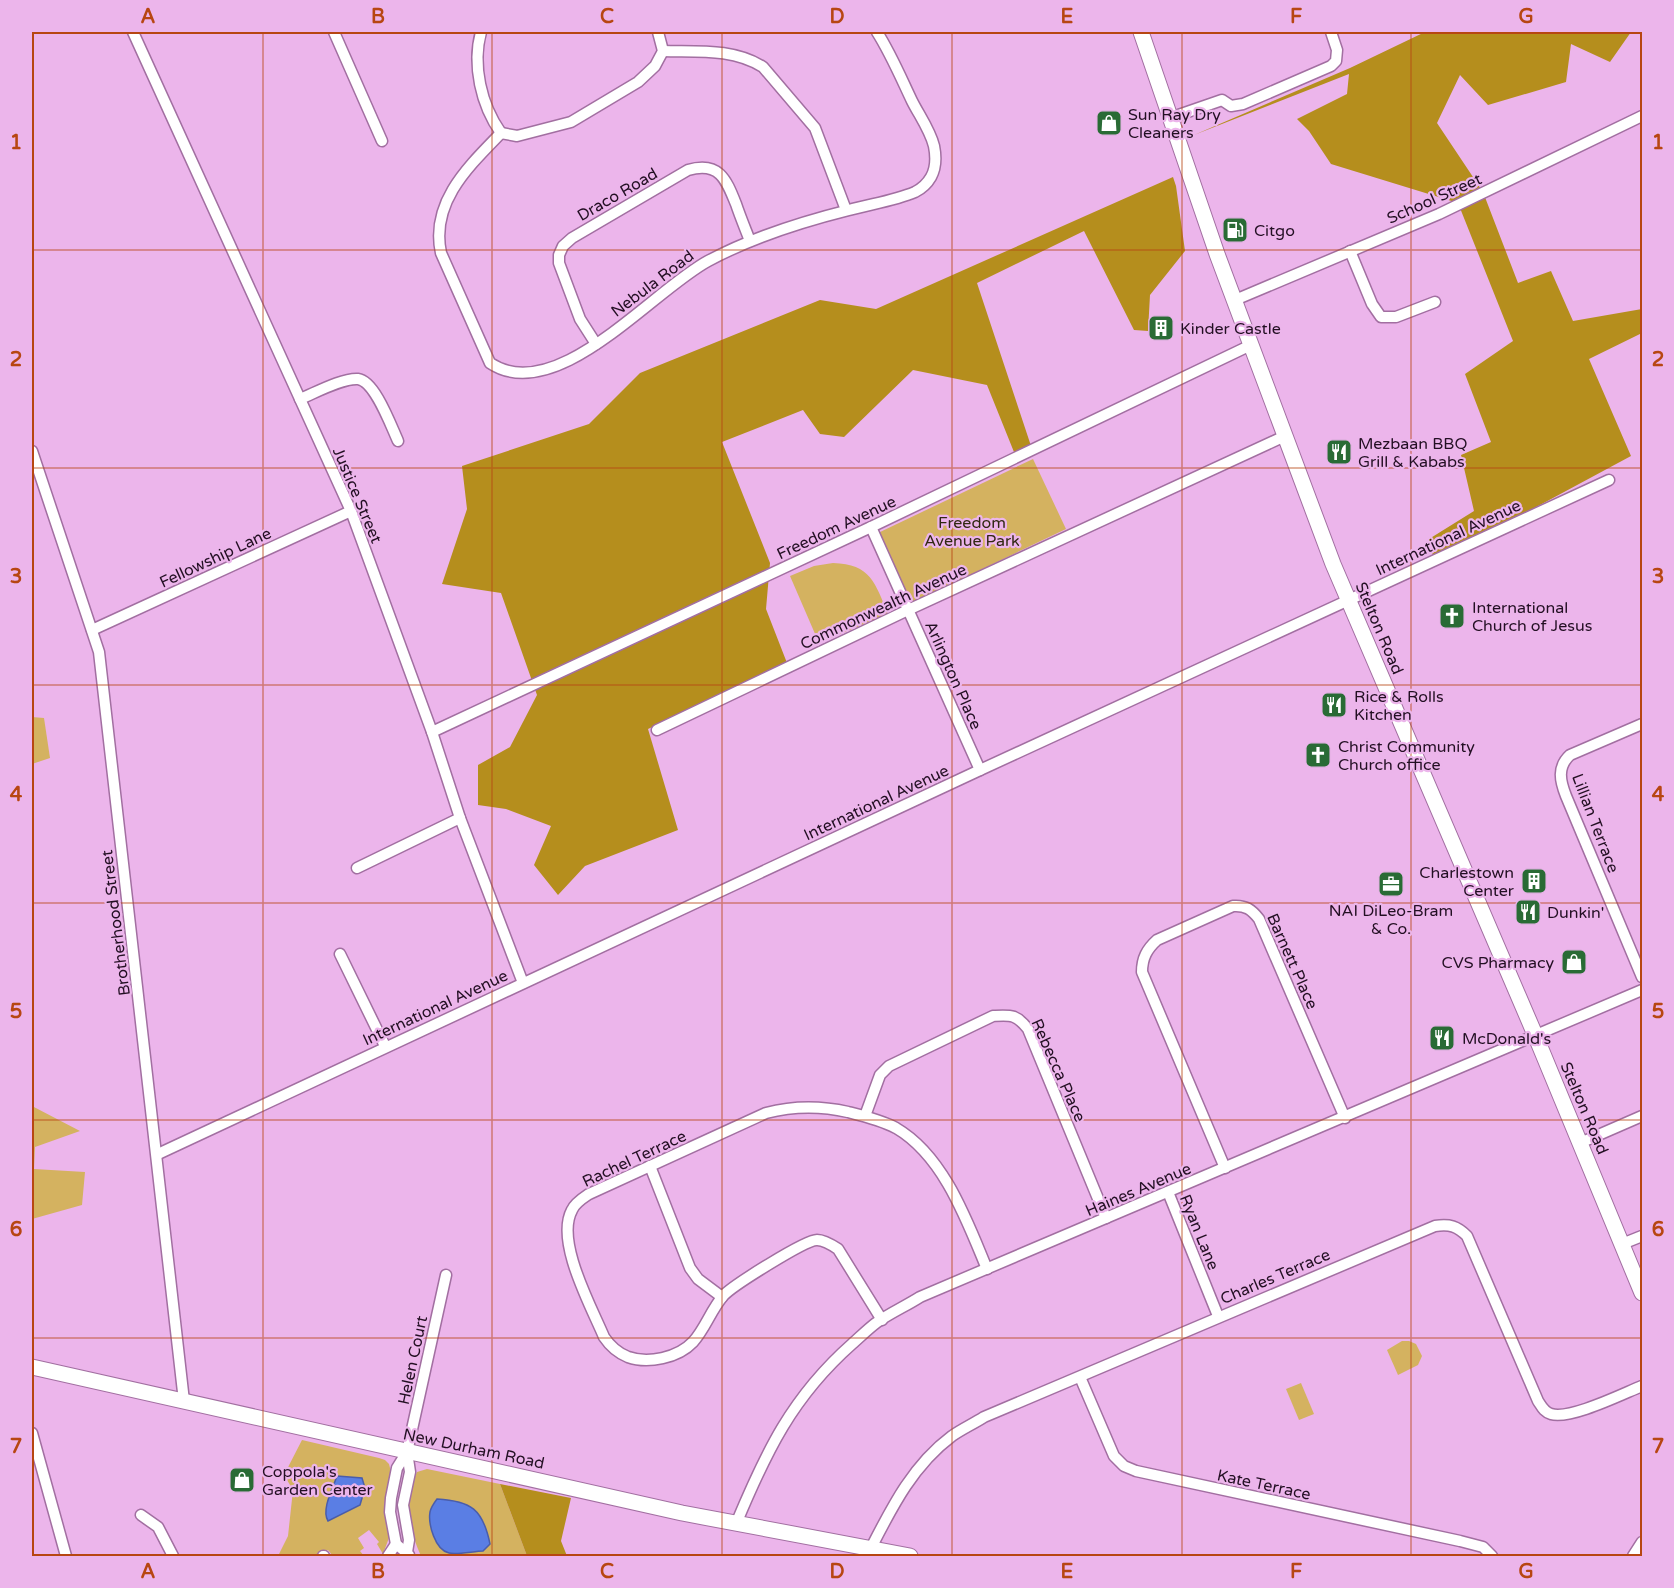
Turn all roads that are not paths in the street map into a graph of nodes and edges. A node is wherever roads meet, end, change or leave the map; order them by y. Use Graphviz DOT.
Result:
graph roads {
  1 [pos="133,32"];
  2 [pos="334,32"];
  3 [pos="481,32"];
  4 [pos="658,32"];
  5 [pos="878,32"];
  6 [pos="1141,32"];
  7 [pos="1330,32"];
  8 [pos="663,51"];
  9 [pos="1640,117"];
  10 [pos="1170,118"];
  11 [pos="1642,129"];
  12 [pos="501,133"];
  13 [pos="382,141"];
  14 [pos="846,210"];
  15 [pos="750,241"];
  16 [pos="1350,252"];
  17 [pos="1235,300"];
  18 [pos="1435,302"];
  19 [pos="596,344"];
  20 [pos="1251,345"];
  21 [pos="300,399"];
  22 [pos="1285,436"];
  23 [pos="398,441"];
  24 [pos="32,451"];
  25 [pos="1608,480"];
  26 [pos="351,511"];
  27 [pos="871,527"];
  28 [pos="1348,600"];
  29 [pos="909,610"];
  30 [pos="92,630"];
  31 [pos="1642,724"];
  32 [pos="657,730"];
  33 [pos="432,732"];
  34 [pos="980,770"];
  35 [pos="460,818"];
  36 [pos="357,868"];
  37 [pos="340,954"];
  38 [pos="1642,977"];
  39 [pos="523,983"];
  40 [pos="1642,990"];
  41 [pos="1536,1037"];
  42 [pos="385,1046"];
  43 [pos="865,1116"];
  44 [pos="1642,1116"];
  45 [pos="1345,1118"];
  46 [pos="1580,1143"];
  47 [pos="158,1154"];
  48 [pos="650,1166"];
  49 [pos="1225,1168"];
  50 [pos="1168,1192"];
  51 [pos="1106,1218"];
  52 [pos="1642,1236"];
  53 [pos="1622,1244"];
  54 [pos="987,1269"];
  55 [pos="446,1275"];
  56 [pos="1642,1293"];
  57 [pos="722,1297"];
  58 [pos="1218,1316"];
  59 [pos="882,1320"];
  60 [pos="32,1367"];
  61 [pos="1080,1377"];
  62 [pos="1642,1386"];
  63 [pos="184,1401"];
  64 [pos="32,1433"];
  65 [pos="407,1452"];
  66 [pos="141,1515"];
  67 [pos="736,1524"];
  68 [pos="1642,1542"];
  69 [pos="396,1544"];
  70 [pos="871,1548"];
  71 [pos="408,1554"];
  72 [pos="66,1557"];
  73 [pos="173,1557"];
  74 [pos="388,1557"];
  75 [pos="910,1557"];
  76 [pos="1492,1557"];
  77 [pos="1633,1557"];
  1 -- 21 [label="street, Justice Street"];
  2 -- 13 [label="street"];
  3 -- 12 [label="street"];
  4 -- 8 [label="street"];
  5 -- 14 [label="street, Nebula Road"];
  6 -- 10 [label="main road, Stelton Road"];
  7 -- 10 [label="street"];
  8 -- 12 [label="street"];
  8 -- 14 [label="street"];
  9 -- 11 [label="street"];
  9 -- 16 [label="street, School Street"];
  10 -- 17 [label="main road, Stelton Road"];
  12 -- 19 [label="street, Nebula Road"];
  14 -- 15 [label="street, Nebula Road"];
  15 -- 19 [label="street, Nebula Road"];
  15 -- 19 [label="street, Draco Road"];
  16 -- 17 [label="street, School Street"];
  16 -- 18 [label="street"];
  17 -- 20 [label="main road, Stelton Road"];
  20 -- 22 [label="main road, Stelton Road"];
  20 -- 27 [label="street, Freedom Avenue"];
  21 -- 23 [label="street"];
  21 -- 26 [label="street, Justice Street"];
  22 -- 28 [label="main road, Stelton Road"];
  22 -- 29 [label="street, Commonwealth Avenue"];
  24 -- 30 [label="street, Brotherhood Street"];
  25 -- 28 [label="street, International Avenue"];
  26 -- 30 [label="street, Fellowship Lane"];
  26 -- 33 [label="street, Justice Street"];
  27 -- 29 [label="street, Arlington Place"];
  27 -- 33 [label="street, Freedom Avenue"];
  28 -- 34 [label="street, International Avenue"];
  28 -- 41 [label="main road, Stelton Road"];
  29 -- 32 [label="street, Commonwealth Avenue"];
  29 -- 34 [label="street, Arlington Place"];
  30 -- 47 [label="street, Brotherhood Street"];
  31 -- 38 [label="street, Lillian Terrace"];
  33 -- 35 [label="street, Justice Street"];
  34 -- 39 [label="street, International Avenue"];
  35 -- 36 [label="street"];
  35 -- 39 [label="street, Justice Street"];
  37 -- 42 [label="street"];
  39 -- 42 [label="street, International Avenue"];
  40 -- 41 [label="street, Haines Avenue"];
  41 -- 45 [label="street, Haines Avenue"];
  41 -- 46 [label="main road, Stelton Road"];
  42 -- 47 [label="street, International Avenue"];
  43 -- 48 [label="street, Rachel Terrace"];
  43 -- 51 [label="street, Rebecca Place"];
  43 -- 54 [label="street, Rachel Terrace"];
  44 -- 46 [label="street"];
  45 -- 49 [label="street, Haines Avenue"];
  45 -- 49 [label="street, Barnett Place"];
  46 -- 53 [label="main road, Stelton Road"];
  47 -- 63 [label="street, Brotherhood Street"];
  48 -- 57 [label="street"];
  48 -- 57 [label="street, Rachel Terrace"];
  49 -- 50 [label="street, Haines Avenue"];
  50 -- 51 [label="street, Haines Avenue"];
  50 -- 58 [label="street, Ryan Lane"];
  51 -- 54 [label="street, Haines Avenue"];
  52 -- 53 [label="street"];
  53 -- 56 [label="main road, Stelton Road"];
  54 -- 59 [label="street, Haines Avenue"];
  55 -- 65 [label="street, Helen Court"];
  57 -- 59 [label="street, Rachel Terrace"];
  58 -- 61 [label="street, Charles Terrace"];
  58 -- 62 [label="street, Charles Terrace"];
  59 -- 67 [label="street, Haines Avenue"];
  60 -- 63 [label="main road, New Durham Road"];
  61 -- 70 [label="street, Charles Terrace"];
  61 -- 76 [label="street, Kate Terrace"];
  63 -- 65 [label="main road, New Durham Road"];
  64 -- 72 [label="street"];
  65 -- 67 [label="main road, New Durham Road"];
  65 -- 69 [label="street"];
  65 -- 71 [label="street"];
  66 -- 73 [label="street"];
  67 -- 70 [label="main road, New Durham Road"];
  68 -- 77 [label="street"];
  69 -- 71 [label="street"];
  69 -- 74 [label="street"];
  70 -- 75 [label="main road, New Durham Road"];
}
